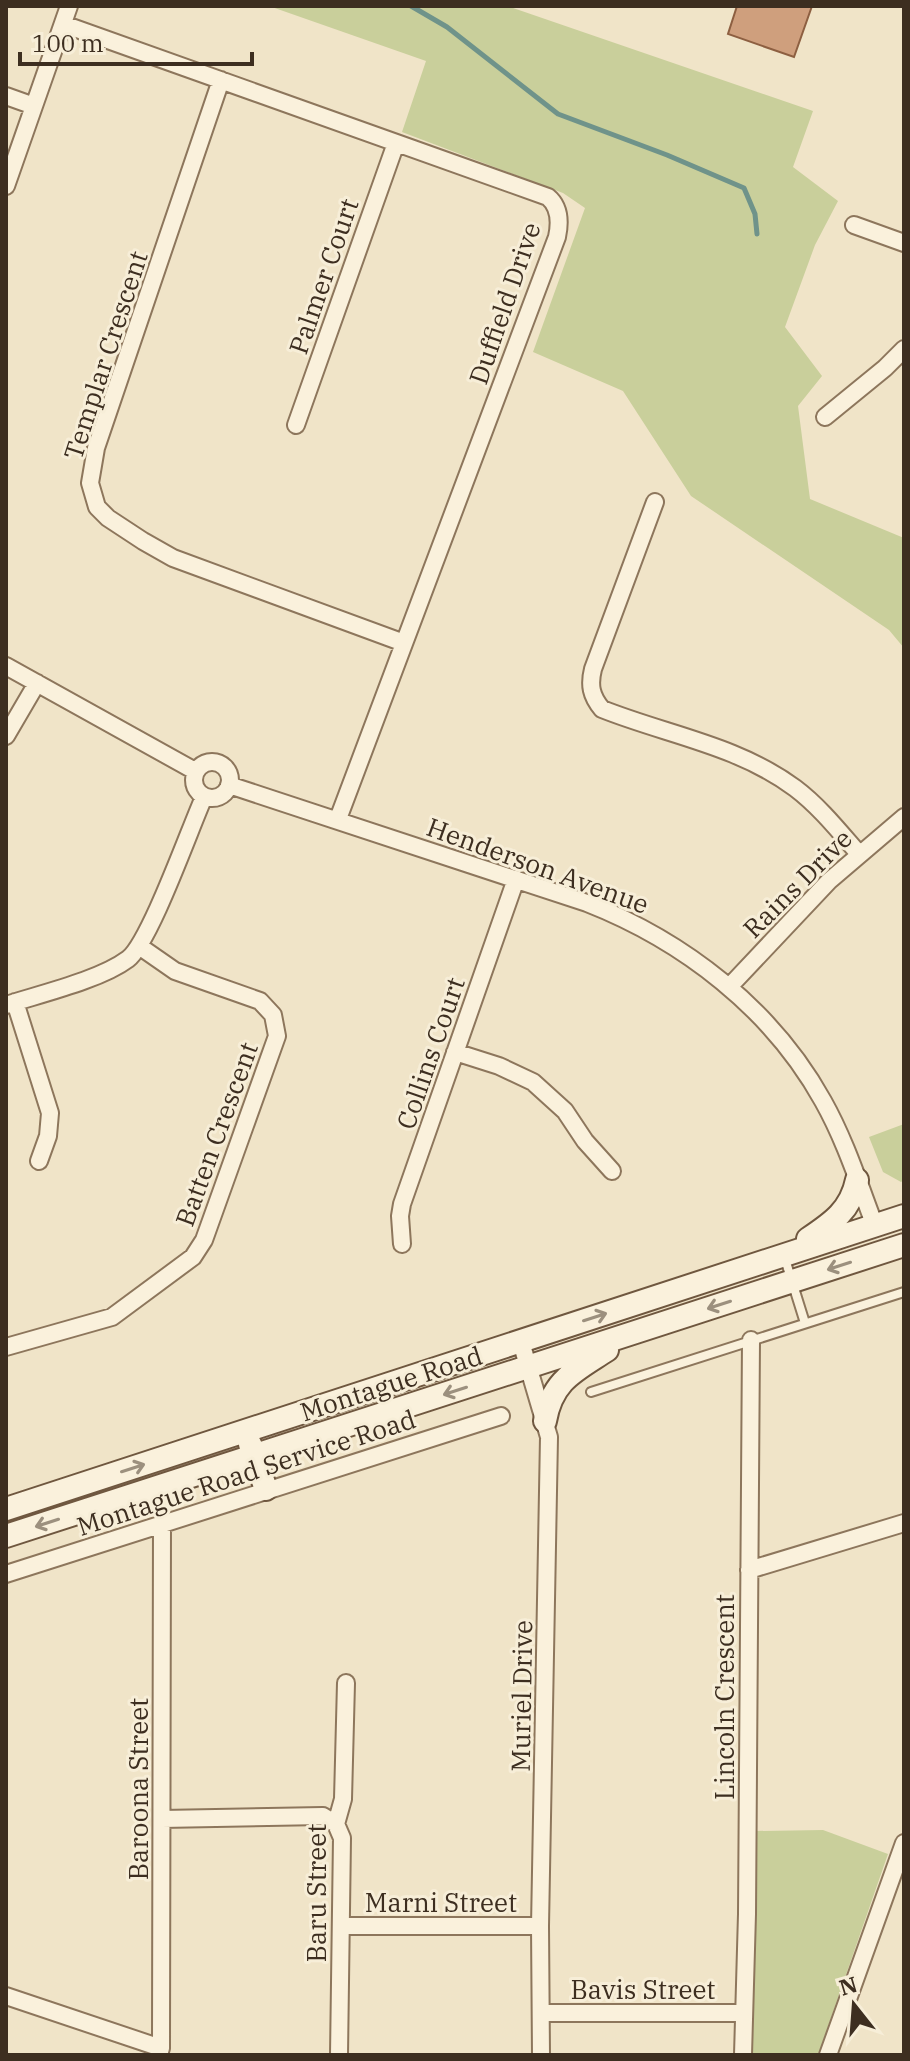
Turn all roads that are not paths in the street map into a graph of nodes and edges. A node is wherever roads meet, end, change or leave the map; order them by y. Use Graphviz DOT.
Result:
graph roads {
  1 [pos="69,6"];
  2 [pos="63,24"];
  3 [pos="221,80"];
  4 [pos="6,96"];
  5 [pos="34,106"];
  6 [pos="396,143"];
  7 [pos="6,186"];
  8 [pos="854,225"];
  9 [pos="904,243"];
  10 [pos="904,349"];
  11 [pos="825,417"];
  12 [pos="296,425"];
  13 [pos="655,502"];
  14 [pos="404,643"];
  15 [pos="6,666"];
  16 [pos="37,683"];
  17 [pos="6,736"];
  18 [pos="195,771"];
  19 [pos="229,785"];
  20 [pos="204,797"];
  21 [pos="904,817"];
  22 [pos="338,819"];
  23 [pos="859,854"];
  24 [pos="516,879"];
  25 [pos="139,946"];
  26 [pos="729,987"];
  27 [pos="10,1003"];
  28 [pos="455,1052"];
  29 [pos="39,1161"];
  30 [pos="612,1171"];
  31 [pos="857,1180"];
  32 [pos="904,1216"];
  33 [pos="875,1226"];
  34 [pos="402,1244"];
  35 [pos="895,1248"];
  36 [pos="784,1256"];
  37 [pos="793,1281"];
  38 [pos="904,1292"];
  39 [pos="805,1323"];
  40 [pos="631,1334"];
  41 [pos="751,1340"];
  42 [pos="521,1342"];
  43 [pos="6,1347"];
  44 [pos="530,1368"];
  45 [pos="591,1392"];
  46 [pos="501,1416"];
  47 [pos="545,1421"];
  48 [pos="245,1431"];
  49 [pos="255,1456"];
  50 [pos="266,1489"];
  51 [pos="6,1509"];
  52 [pos="162,1523"];
  53 [pos="904,1523"];
  54 [pos="6,1536"];
  55 [pos="749,1570"];
  56 [pos="6,1574"];
  57 [pos="346,1683"];
  58 [pos="162,1819"];
  59 [pos="336,1824"];
  60 [pos="904,1843"];
  61 [pos="341,1926"];
  62 [pos="540,1926"];
  63 [pos="6,1996"];
  64 [pos="541,2013"];
  65 [pos="744,2013"];
  66 [pos="160,2052"];
  67 [pos="339,2055"];
  68 [pos="541,2055"];
  69 [pos="743,2055"];
  70 [pos="828,2055"];
  1 -- 2 [label="street"];
  2 -- 3 [label="street, Duffield Drive"];
  2 -- 5 [label="street"];
  3 -- 6 [label="street, Duffield Drive"];
  3 -- 14 [label="street, Templar Crescent"];
  4 -- 5 [label="street"];
  5 -- 7 [label="street"];
  6 -- 12 [label="street, Palmer Court"];
  6 -- 14 [label="street, Duffield Drive"];
  8 -- 9 [label="street"];
  10 -- 11 [label="street"];
  13 -- 23 [label="street"];
  14 -- 22 [label="street, Duffield Drive"];
  15 -- 16 [label="street"];
  16 -- 17 [label="street"];
  16 -- 18 [label="street"];
  18 -- 19 [label="street"];
  18 -- 20 [label="street"];
  19 -- 20 [label="street"];
  19 -- 22 [label="street, Henderson Avenue"];
  20 -- 25 [label="street"];
  21 -- 23 [label="street, Rains Drive"];
  22 -- 24 [label="street, Henderson Avenue"];
  23 -- 26 [label="street, Rains Drive"];
  24 -- 26 [label="street, Henderson Avenue"];
  24 -- 28 [label="street, Collins Court"];
  25 -- 27 [label="street"];
  25 -- 43 [label="street, Batten Crescent"];
  26 -- 31 [label="street, Henderson Avenue"];
  27 -- 29 [label="street"];
  28 -- 30 [label="street"];
  28 -- 34 [label="street, Collins Court"];
  31 -- 33 [label="street, Henderson Avenue"];
  31 -- 36 [label="main road"];
  32 -- 33 [label="main road, Montague Road"];
  33 -- 35 [label="main road"];
  33 -- 36 [label="main road, Montague Road"];
  35 -- 37 [label="main road, Montague Road, one-way"];
  36 -- 37 [label="lane"];
  42 -- 36 [label="main road, Montague Road, one-way"];
  37 -- 39 [label="lane"];
  37 -- 40 [label="main road, Montague Road, one-way"];
  38 -- 39 [label="lane"];
  39 -- 41 [label="lane"];
  40 -- 44 [label="main road, Montague Road"];
  40 -- 47 [label="main road"];
  41 -- 45 [label="lane"];
  41 -- 55 [label="street, Lincoln Crescent"];
  42 -- 44 [label="street, Muriel Drive"];
  42 -- 48 [label="main road, Montague Road"];
  44 -- 47 [label="street, Muriel Drive"];
  44 -- 49 [label="main road, Montague Road, one-way"];
  46 -- 50 [label="street, Montague Road Service Road"];
  47 -- 62 [label="street, Muriel Drive"];
  48 -- 49 [label="main road"];
  51 -- 48 [label="main road, Montague Road, one-way"];
  49 -- 50 [label="main road"];
  49 -- 54 [label="main road, Montague Road, one-way"];
  50 -- 52 [label="street, Montague Road Service Road"];
  52 -- 56 [label="street, Montague Road Service Road"];
  52 -- 58 [label="street, Baroona Street"];
  53 -- 55 [label="street"];
  55 -- 65 [label="street, Lincoln Crescent"];
  57 -- 59 [label="street, Baru Street"];
  58 -- 59 [label="street"];
  58 -- 66 [label="street, Baroona Street"];
  59 -- 61 [label="street, Baru Street"];
  60 -- 70 [label="street"];
  61 -- 62 [label="street, Marni Street"];
  61 -- 67 [label="street, Baru Street"];
  62 -- 64 [label="street, Muriel Drive"];
  63 -- 66 [label="street"];
  64 -- 65 [label="street, Bavis Street"];
  64 -- 68 [label="street, Muriel Drive"];
  65 -- 69 [label="street, Lincoln Crescent"];
}
